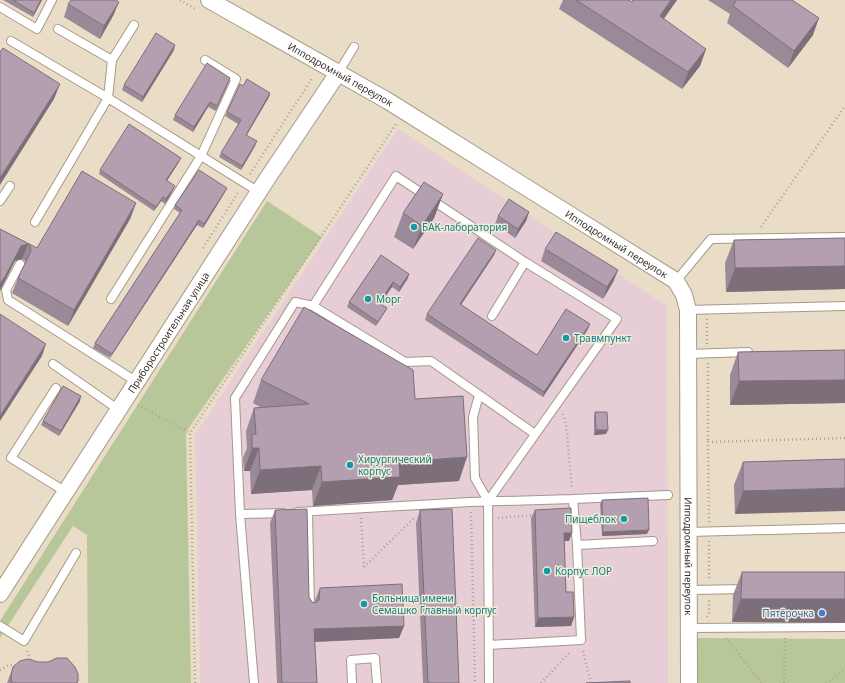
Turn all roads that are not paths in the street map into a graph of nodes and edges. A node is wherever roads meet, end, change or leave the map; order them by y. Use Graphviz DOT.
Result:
graph roads {
  1 [pos="52,0"];
  2 [pos="209,0"];
  3 [pos="0,7"];
  4 [pos="134,25"];
  5 [pos="58,29"];
  6 [pos="11,41"];
  7 [pos="354,47"];
  8 [pos="112,60"];
  9 [pos="205,60"];
  10 [pos="338,72"];
  11 [pos="108,98"];
  12 [pos="201,156"];
  13 [pos="10,186"];
  14 [pos="259,192"];
  15 [pos="0,201"];
  16 [pos="35,222"];
  17 [pos="845,237"];
  18 [pos="525,262"];
  19 [pos="20,264"];
  20 [pos="676,281"];
  21 [pos="111,299"];
  22 [pos="313,306"];
  23 [pos="845,306"];
  24 [pos="688,310"];
  25 [pos="492,316"];
  26 [pos="758,352"];
  27 [pos="688,354"];
  28 [pos="53,364"];
  29 [pos="137,382"];
  30 [pos="56,388"];
  31 [pos="479,395"];
  32 [pos="123,405"];
  33 [pos="535,434"];
  34 [pos="66,492"];
  35 [pos="668,495"];
  36 [pos="573,499"];
  37 [pos="488,501"];
  38 [pos="308,512"];
  39 [pos="240,514"];
  40 [pos="845,528"];
  41 [pos="689,532"];
  42 [pos="653,541"];
  43 [pos="577,546"];
  44 [pos="76,552"];
  45 [pos="2,587"];
  46 [pos="757,589"];
  47 [pos="690,590"];
  48 [pos="310,610"];
  49 [pos="0,626"];
  50 [pos="696,628"];
  51 [pos="845,628"];
  52 [pos="489,645"];
  53 [pos="254,683"];
  54 [pos="352,683"];
  55 [pos="377,683"];
  56 [pos="489,683"];
  57 [pos="689,683"];
  1 -- 3 [label="lane"];
  2 -- 10 [label="street, Ипподромный переулок"];
  4 -- 8 [label="lane"];
  5 -- 8 [label="lane"];
  6 -- 11 [label="lane"];
  7 -- 10 [label="lane"];
  8 -- 11 [label="lane"];
  9 -- 12 [label="lane"];
  10 -- 14 [label="street, Приборостроительная улица"];
  10 -- 20 [label="street, Ипподромный переулок"];
  11 -- 12 [label="lane"];
  11 -- 16 [label="lane"];
  12 -- 14 [label="lane"];
  12 -- 21 [label="lane"];
  13 -- 15 [label="lane"];
  14 -- 29 [label="street, Приборостроительная улица"];
  17 -- 20 [label="lane"];
  18 -- 22 [label="lane"];
  18 -- 25 [label="lane"];
  18 -- 33 [label="lane"];
  19 -- 29 [label="lane"];
  20 -- 24 [label="street, Ипподромный переулок"];
  22 -- 31 [label="lane"];
  22 -- 39 [label="lane"];
  23 -- 24 [label="lane"];
  24 -- 27 [label="street, Ипподромный переулок"];
  26 -- 27 [label="lane"];
  27 -- 41 [label="street, Ипподромный переулок"];
  28 -- 32 [label="lane"];
  29 -- 32 [label="street, Приборостроительная улица"];
  30 -- 34 [label="lane"];
  31 -- 33 [label="lane"];
  31 -- 37 [label="lane"];
  32 -- 34 [label="street, Приборостроительная улица"];
  33 -- 37 [label="lane"];
  34 -- 45 [label="street, Приборостроительная улица"];
  35 -- 36 [label="lane"];
  36 -- 37 [label="lane"];
  36 -- 43 [label="lane"];
  37 -- 38 [label="lane"];
  37 -- 52 [label="lane"];
  38 -- 39 [label="lane"];
  38 -- 48 [label="lane"];
  39 -- 53 [label="lane"];
  40 -- 41 [label="lane"];
  41 -- 47 [label="street, Ипподромный переулок"];
  42 -- 43 [label="lane"];
  43 -- 52 [label="lane"];
  44 -- 49 [label="lane"];
  46 -- 47 [label="lane"];
  47 -- 50 [label="street, Ипподромный переулок"];
  50 -- 51 [label="lane"];
  50 -- 57 [label="street, Ипподромный переулок"];
  52 -- 56 [label="lane"];
  54 -- 55 [label="lane"];
}
